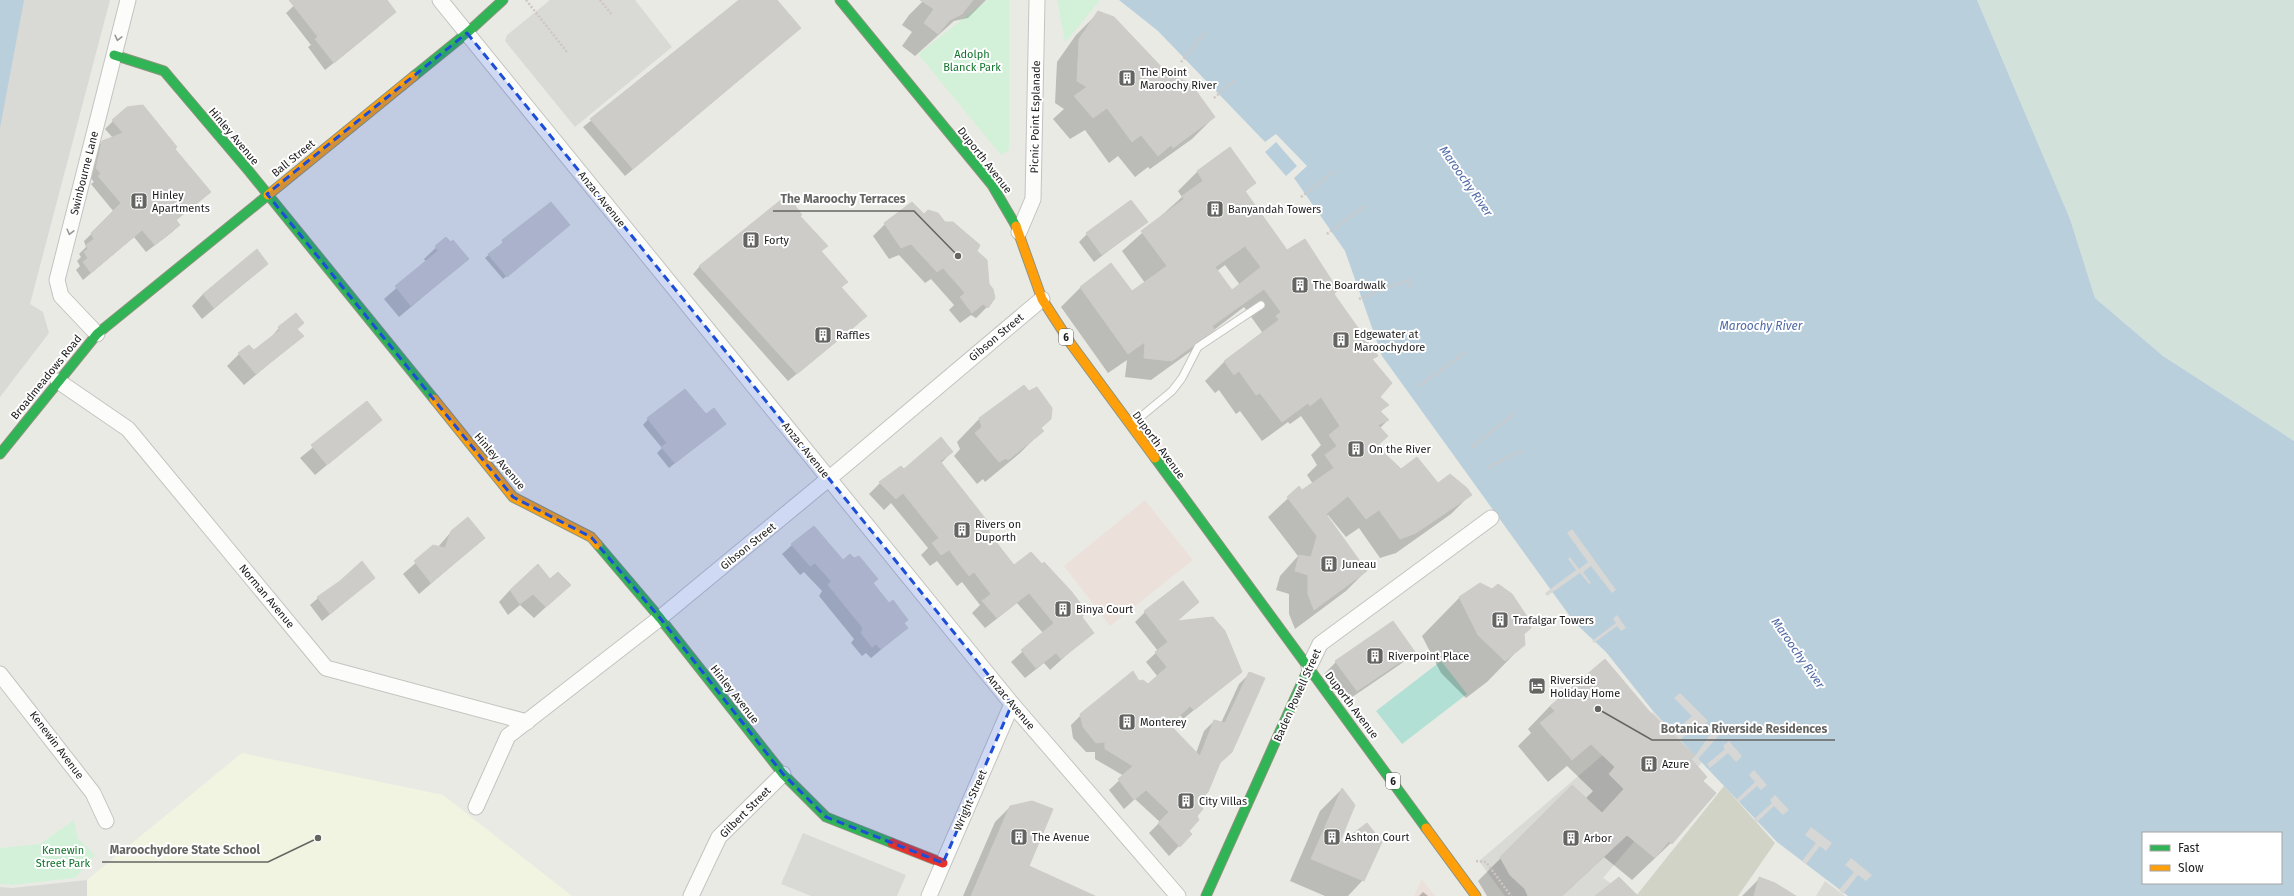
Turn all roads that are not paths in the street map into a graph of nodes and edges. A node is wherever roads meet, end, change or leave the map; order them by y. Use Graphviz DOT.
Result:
graph roads {
  1 [pos="128,0"];
  2 [pos="440,0"];
  3 [pos="503,0"];
  4 [pos="840,0"];
  5 [pos="1037,0"];
  6 [pos="467,33"];
  7 [pos="114,55"];
  8 [pos="267,194"];
  9 [pos="1020,232"];
  10 [pos="1042,299"];
  11 [pos="1261,305"];
  12 [pos="97,334"];
  13 [pos="58,381"];
  14 [pos="1130,425"];
  15 [pos="0,454"];
  16 [pos="829,479"];
  17 [pos="1491,518"];
  18 [pos="660,618"];
  19 [pos="1309,667"];
  20 [pos="0,674"];
  21 [pos="1012,704"];
  22 [pos="527,722"];
  23 [pos="783,774"];
  24 [pos="476,807"];
  25 [pos="106,821"];
  26 [pos="943,863"];
  27 [pos="691,896"];
  28 [pos="929,896"];
  29 [pos="1178,896"];
  30 [pos="1206,896"];
  31 [pos="1476,896"];
  1 -- 7 [label="street, Swinbourne Lane, one-way"];
  2 -- 6 [label="street, Anzac Avenue"];
  3 -- 6 [label="main road, Ball Street"];
  4 -- 9 [label="main road, Duporth Avenue / 6"];
  5 -- 9 [label="street, Picnic Point Esplanade"];
  6 -- 8 [label="main road, Ball Street"];
  6 -- 16 [label="street, Anzac Avenue"];
  7 -- 8 [label="main road, Hinley Avenue"];
  7 -- 12 [label="street, Swinbourne Lane, one-way"];
  8 -- 12 [label="main road, Ball Street"];
  8 -- 18 [label="main road, Hinley Avenue"];
  9 -- 10 [label="main road, Duporth Avenue / 6"];
  10 -- 14 [label="main road, Duporth Avenue / 6"];
  10 -- 16 [label="street, Gibson Street"];
  11 -- 14 [label="lane"];
  12 -- 13 [label="main road, Broadmeadows Road"];
  13 -- 15 [label="main road, Broadmeadows Road"];
  13 -- 22 [label="street, Norman Avenue"];
  14 -- 19 [label="main road, Duporth Avenue / 6"];
  16 -- 18 [label="street, Gibson Street"];
  16 -- 21 [label="street, Anzac Avenue"];
  17 -- 19 [label="street, Baden Powell Street"];
  18 -- 22 [label="street, Gibson Street"];
  18 -- 23 [label="main road, Hinley Avenue"];
  19 -- 30 [label="main road, Baden Powell Street"];
  19 -- 31 [label="main road, Duporth Avenue / 6"];
  20 -- 25 [label="street, Kenewin Avenue"];
  21 -- 26 [label="street, Wright Street"];
  21 -- 29 [label="street, Anzac Avenue"];
  22 -- 24 [label="street, Gibson Street"];
  23 -- 26 [label="main road, Hinley Avenue"];
  23 -- 27 [label="street, Gilbert Street"];
  26 -- 28 [label="street, Wright Street"];
}
